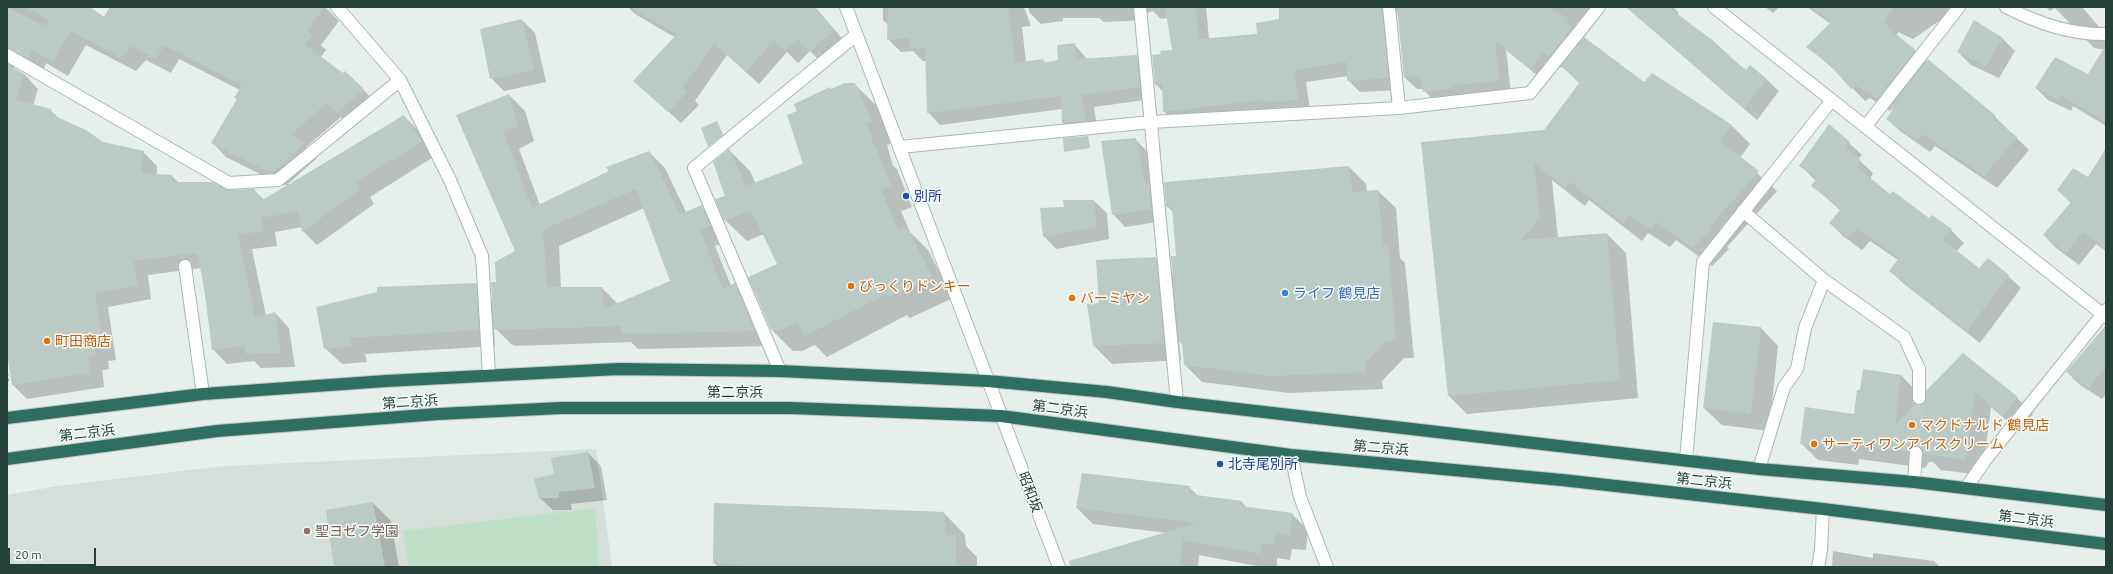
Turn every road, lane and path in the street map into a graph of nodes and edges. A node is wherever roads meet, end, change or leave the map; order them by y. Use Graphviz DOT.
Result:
graph roads {
  1 [pos="337,7"];
  2 [pos="846,7"];
  3 [pos="1140,7"];
  4 [pos="1389,7"];
  5 [pos="1599,7"];
  6 [pos="1714,7"];
  7 [pos="1959,7"];
  8 [pos="2006,7"];
  9 [pos="2106,34"];
  10 [pos="856,35"];
  11 [pos="7,55"];
  12 [pos="400,80"];
  13 [pos="1832,100"];
  14 [pos="1399,108"];
  15 [pos="1151,122"];
  16 [pos="1865,127"];
  17 [pos="900,147"];
  18 [pos="1744,211"];
  19 [pos="185,266"];
  20 [pos="1824,280"];
  21 [pos="2105,314"];
  22 [pos="780,371"];
  23 [pos="7,374"];
  24 [pos="489,375"];
  25 [pos="11,379"];
  26 [pos="988,381"];
  27 [pos="203,394"];
  28 [pos="1920,398"];
  29 [pos="1177,402"];
  30 [pos="1001,416"];
  31 [pos="7,418"];
  32 [pos="1916,453"];
  33 [pos="1291,455"];
  34 [pos="7,459"];
  35 [pos="1686,460"];
  36 [pos="1759,469"];
  37 [pos="1914,482"];
  38 [pos="1966,488"];
  39 [pos="2106,505"];
  40 [pos="1823,509"];
  41 [pos="2106,544"];
  42 [pos="1059,567"];
  43 [pos="1327,567"];
  44 [pos="1818,567"];
  1 -- 12 [label="street"];
  2 -- 10 [label="street, 昭和坂"];
  3 -- 15 [label="street"];
  4 -- 14 [label="street"];
  5 -- 14 [label="street"];
  6 -- 13 [label="street"];
  7 -- 16 [label="street"];
  8 -- 9 [label="street"];
  10 -- 17 [label="street, 昭和坂"];
  10 -- 22 [label="street"];
  11 -- 12 [label="street"];
  12 -- 24 [label="street"];
  13 -- 16 [label="street"];
  13 -- 18 [label="street"];
  14 -- 15 [label="street"];
  15 -- 17 [label="street"];
  15 -- 29 [label="street"];
  16 -- 21 [label="street"];
  17 -- 26 [label="street, 昭和坂"];
  18 -- 20 [label="street"];
  18 -- 35 [label="street"];
  19 -- 27 [label="street"];
  20 -- 28 [label="street"];
  20 -- 36 [label="street"];
  21 -- 38 [label="street"];
  22 -- 24 [label="highway, 第二京浜"];
  22 -- 26 [label="highway, 第二京浜"];
  23 -- 25 [label="path"];
  24 -- 27 [label="highway, 第二京浜"];
  26 -- 29 [label="highway, 第二京浜"];
  26 -- 30 [label="street, 昭和坂"];
  27 -- 31 [label="highway, 第二京浜"];
  29 -- 35 [label="highway, 第二京浜"];
  30 -- 33 [label="highway, 第二京浜"];
  30 -- 34 [label="highway, 第二京浜"];
  30 -- 42 [label="street, 昭和坂"];
  32 -- 37 [label="street"];
  33 -- 40 [label="highway, 第二京浜"];
  33 -- 43 [label="street"];
  35 -- 36 [label="highway, 第二京浜"];
  36 -- 37 [label="highway, 第二京浜"];
  37 -- 38 [label="highway, 第二京浜"];
  38 -- 39 [label="highway, 第二京浜"];
  40 -- 41 [label="highway, 第二京浜"];
  40 -- 44 [label="street"];
}
